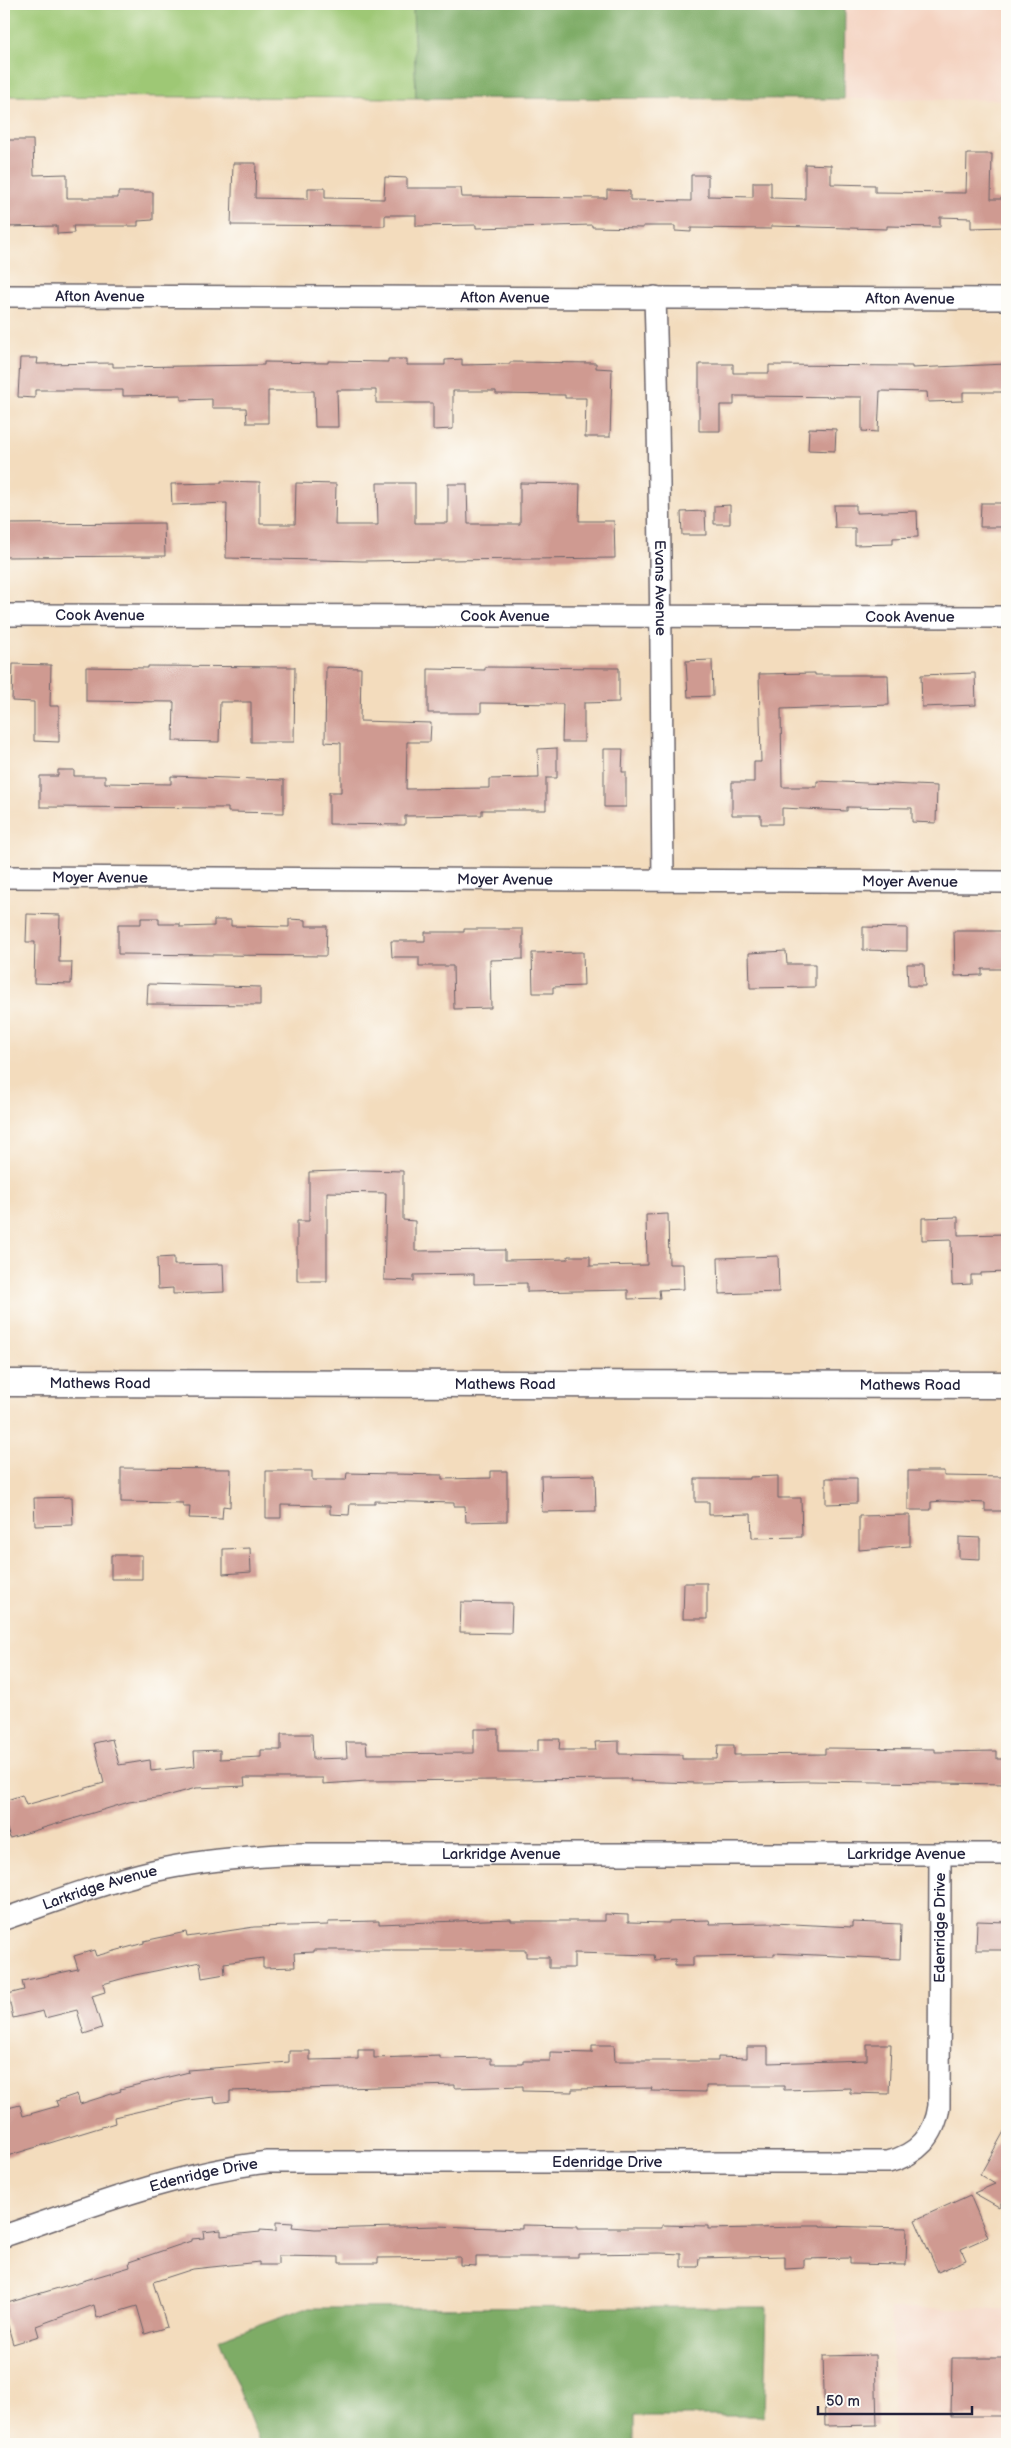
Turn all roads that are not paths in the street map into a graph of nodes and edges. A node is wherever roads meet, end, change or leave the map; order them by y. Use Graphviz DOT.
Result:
graph roads {
  1 [pos="4,296"];
  2 [pos="655,297"];
  3 [pos="1007,299"];
  4 [pos="4,615"];
  5 [pos="659,617"];
  6 [pos="1007,617"];
  7 [pos="4,877"];
  8 [pos="663,879"];
  9 [pos="1007,882"];
  10 [pos="4,1384"];
  11 [pos="1007,1385"];
  12 [pos="940,1854"];
  13 [pos="1007,1854"];
  14 [pos="4,1919"];
  15 [pos="4,2236"];
  1 -- 2 [label="street, Afton Avenue"];
  2 -- 3 [label="street, Afton Avenue"];
  2 -- 5 [label="street, Evans Avenue"];
  4 -- 5 [label="street, Cook Avenue"];
  5 -- 6 [label="street, Cook Avenue"];
  5 -- 8 [label="street, Evans Avenue"];
  7 -- 8 [label="street, Moyer Avenue"];
  8 -- 9 [label="street, Moyer Avenue"];
  10 -- 11 [label="street, Mathews Road"];
  12 -- 13 [label="street, Larkridge Avenue"];
  12 -- 14 [label="street, Larkridge Avenue"];
  12 -- 15 [label="street, Edenridge Drive"];
}
